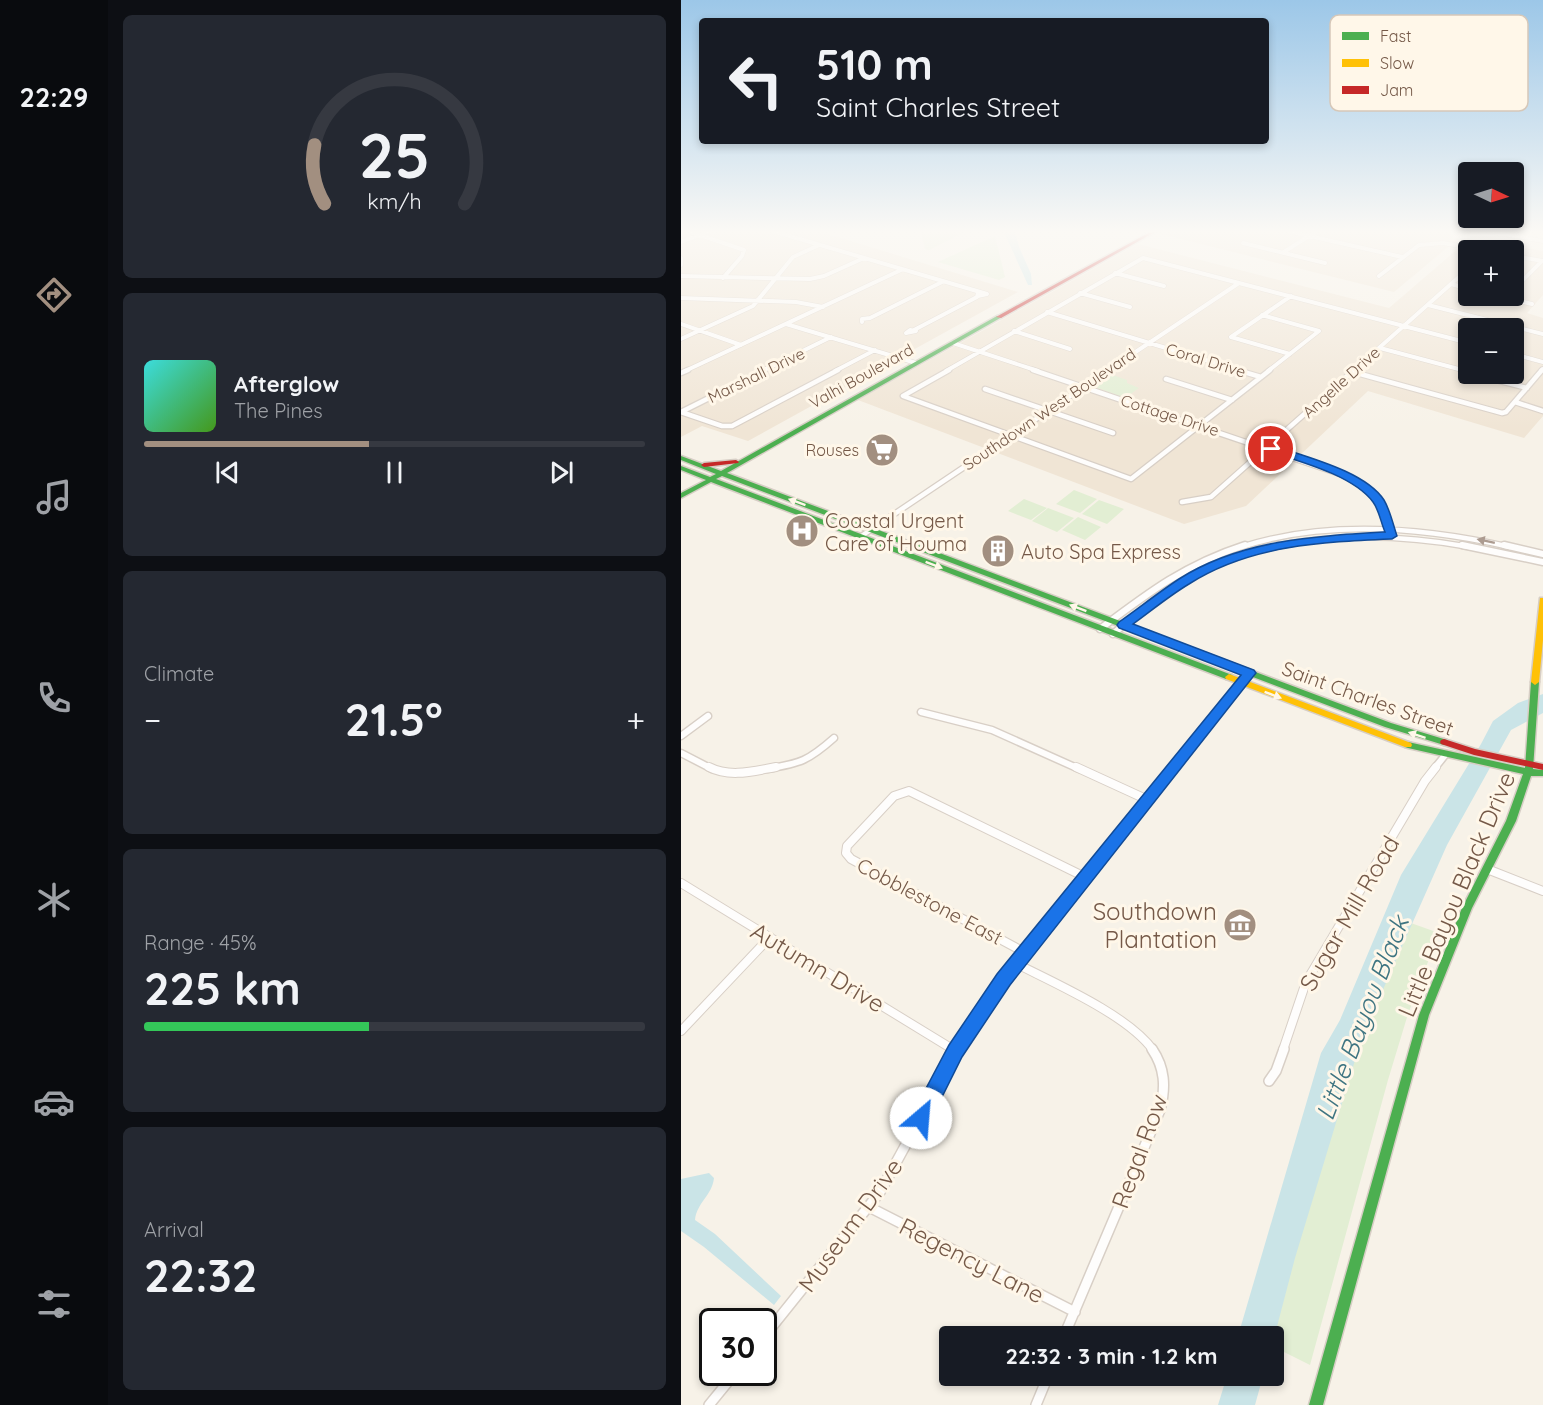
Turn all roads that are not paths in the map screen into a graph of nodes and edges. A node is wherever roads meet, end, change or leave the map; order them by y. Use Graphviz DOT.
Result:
graph roads {
  1 [pos="681,298"];
  2 [pos="761,298"];
  3 [pos="843,298"];
  4 [pos="911,298"];
  5 [pos="972,298"];
  6 [pos="1035,298"];
  7 [pos="1072,298"];
  8 [pos="1096,298"];
  9 [pos="1217,298"];
  10 [pos="1289,298"];
  11 [pos="1297,298"];
  12 [pos="1436,298"];
  13 [pos="758,301"];
  14 [pos="1524,301"];
  15 [pos="1532,304"];
  16 [pos="1428,305"];
  17 [pos="823,307"];
  18 [pos="1129,307"];
  19 [pos="1047,312"];
  20 [pos="1261,315"];
  21 [pos="862,322"];
  22 [pos="681,324"];
  23 [pos="785,324"];
  24 [pos="1404,326"];
  25 [pos="701,330"];
  26 [pos="914,330"];
  27 [pos="1014,332"];
  28 [pos="1543,334"];
  29 [pos="831,338"];
  30 [pos="681,339"];
  31 [pos="1458,339"];
  32 [pos="953,343"];
  33 [pos="1149,343"];
  34 [pos="741,345"];
  35 [pos="1380,348"];
  36 [pos="1070,349"];
  37 [pos="875,350"];
  38 [pos="978,352"];
  39 [pos="1290,354"];
  40 [pos="1524,357"];
  41 [pos="1543,362"];
  42 [pos="916,363"];
  43 [pos="1458,369"];
  44 [pos="1543,369"];
  45 [pos="683,371"];
  46 [pos="1353,372"];
  47 [pos="1261,377"];
  48 [pos="1166,379"];
  49 [pos="1512,384"];
  50 [pos="1084,386"];
  51 [pos="1527,388"];
  52 [pos="985,389"];
  53 [pos="1232,400"];
  54 [pos="1515,402"];
  55 [pos="1047,410"];
  56 [pos="1543,411"];
  57 [pos="681,412"];
  58 [pos="1201,425"];
  59 [pos="1113,433"];
  60 [pos="1009,436"];
  61 [pos="1267,447"];
  62 [pos="681,458"];
  63 [pos="742,461"];
  64 [pos="699,465"];
  65 [pos="681,468"];
  66 [pos="720,473"];
  67 [pos="710,479"];
  68 [pos="681,496"];
  69 [pos="1182,502"];
  70 [pos="1389,528"];
  71 [pos="870,529"];
  72 [pos="1392,536"];
  73 [pos="860,537"];
  74 [pos="1543,554"];
  75 [pos="1543,562"];
  76 [pos="1543,600"];
  77 [pos="1111,621"];
  78 [pos="1123,625"];
  79 [pos="1100,629"];
  80 [pos="1113,634"];
  81 [pos="1249,673"];
  82 [pos="1241,683"];
  83 [pos="921,712"];
  84 [pos="708,716"];
  85 [pos="681,736"];
  86 [pos="834,738"];
  87 [pos="681,753"];
  88 [pos="1446,754"];
  89 [pos="1471,756"];
  90 [pos="1543,767"];
  91 [pos="1529,768"];
  92 [pos="1543,773"];
  93 [pos="1147,800"];
  94 [pos="1487,869"];
  95 [pos="1085,877"];
  96 [pos="681,883"];
  97 [pos="1543,891"];
  98 [pos="770,937"];
  99 [pos="1024,952"];
  100 [pos="1015,963"];
  101 [pos="681,1030"];
  102 [pos="956,1051"];
  103 [pos="1269,1081"];
  104 [pos="869,1208"];
  105 [pos="1075,1312"];
  106 [pos="777,1321"];
  107 [pos="1069,1326"];
  108 [pos="725,1386"];
  109 [pos="1044,1386"];
  110 [pos="709,1405"];
  111 [pos="1035,1405"];
  112 [pos="1316,1405"];
  1 -- 13 [label="street"];
  2 -- 13 [label="street"];
  3 -- 17 [label="street"];
  4 -- 21 [label="street"];
  5 -- 26 [label="street"];
  6 -- 32 [label="street, Valhi Boulevard"];
  7 -- 19 [label="street"];
  8 -- 18 [label="street"];
  9 -- 33 [label="street, Southdown West Boulevard"];
  10 -- 20 [label="street"];
  11 -- 24 [label="street"];
  12 -- 16 [label="street, Angelle Drive"];
  13 -- 17 [label="street"];
  13 -- 25 [label="street"];
  14 -- 15 [label="street"];
  16 -- 24 [label="street, Angelle Drive"];
  16 -- 28 [label="street"];
  17 -- 23 [label="street"];
  19 -- 27 [label="street"];
  19 -- 33 [label="street, Coral Drive"];
  20 -- 39 [label="street"];
  20 -- 39 [label="street"];
  22 -- 25 [label="street"];
  23 -- 29 [label="street"];
  23 -- 34 [label="street"];
  24 -- 31 [label="street"];
  24 -- 35 [label="street, Angelle Drive"];
  25 -- 30 [label="street"];
  25 -- 34 [label="street"];
  27 -- 36 [label="street"];
  27 -- 38 [label="street"];
  29 -- 37 [label="street"];
  29 -- 57 [label="street, Marshall Drive"];
  32 -- 38 [label="street, Cottage Drive"];
  32 -- 42 [label="street, Valhi Boulevard"];
  33 -- 47 [label="street, Coral Drive"];
  33 -- 50 [label="street, Southdown West Boulevard"];
  34 -- 45 [label="street"];
  35 -- 43 [label="street"];
  35 -- 46 [label="street, Angelle Drive"];
  37 -- 42 [label="street"];
  37 -- 57 [label="street"];
  38 -- 50 [label="street, Cottage Drive"];
  38 -- 60 [label="street"];
  39 -- 47 [label="street"];
  40 -- 41 [label="street"];
  42 -- 63 [label="street, Valhi Boulevard"];
  44 -- 51 [label="street"];
  46 -- 54 [label="street"];
  46 -- 61 [label="street, Angelle Drive"];
  47 -- 53 [label="street"];
  48 -- 53 [label="street"];
  49 -- 51 [label="street"];
  50 -- 55 [label="street, Southdown West Boulevard"];
  50 -- 58 [label="street, Cottage Drive"];
  51 -- 54 [label="street"];
  52 -- 55 [label="street"];
  53 -- 58 [label="street"];
  54 -- 56 [label="street"];
  55 -- 59 [label="street"];
  55 -- 60 [label="street, Southdown West Boulevard"];
  58 -- 60 [label="street"];
  58 -- 61 [label="street, Cottage Drive"];
  60 -- 71 [label="street, Southdown West Boulevard"];
  61 -- 69 [label="street, Angelle Drive"];
  61 -- 70 [label="street, Cottage Drive"];
  62 -- 64 [label="street, Saint Charles Street"];
  63 -- 64 [label="street, Valhi Boulevard"];
  63 -- 66 [label="street, Valhi Boulevard"];
  64 -- 66 [label="street, Saint Charles Street"];
  65 -- 67 [label="street, Saint Charles Street"];
  66 -- 67 [label="street, Valhi Boulevard"];
  71 -- 66 [label="street, Saint Charles Street, one-way"];
  67 -- 68 [label="street, Valhi Boulevard"];
  67 -- 73 [label="street, Saint Charles Street"];
  70 -- 72 [label="street, Cottage Drive"];
  74 -- 70 [label="street, one-way"];
  70 -- 77 [label="street"];
  71 -- 73 [label="street, Southdown West Boulevard"];
  77 -- 71 [label="street, Saint Charles Street, one-way"];
  72 -- 75 [label="street"];
  72 -- 78 [label="street"];
  73 -- 79 [label="street, Saint Charles Street, one-way"];
  76 -- 91 [label="street, Little Bayou Black Drive"];
  77 -- 78 [label="street, Saint Charles Street"];
  77 -- 79 [label="street"];
  78 -- 80 [label="street"];
  78 -- 81 [label="street, Saint Charles Street"];
  79 -- 80 [label="street, Saint Charles Street"];
  80 -- 82 [label="street, Saint Charles Street"];
  81 -- 82 [label="street, Museum Drive"];
  89 -- 81 [label="street, Saint Charles Street, one-way"];
  82 -- 88 [label="street, Saint Charles Street, one-way"];
  82 -- 93 [label="street, Museum Drive"];
  83 -- 93 [label="street"];
  84 -- 85 [label="street"];
  86 -- 87 [label="street"];
  88 -- 89 [label="street, Saint Charles Street"];
  88 -- 103 [label="street, Sugar Mill Road"];
  89 -- 91 [label="street, Saint Charles Street"];
  90 -- 91 [label="street, Saint Charles Street"];
  91 -- 92 [label="street"];
  91 -- 94 [label="street, Little Bayou Black Drive"];
  93 -- 95 [label="street, Museum Drive"];
  94 -- 97 [label="street"];
  94 -- 112 [label="street, Little Bayou Black Drive"];
  95 -- 99 [label="street, Museum Drive"];
  95 -- 99 [label="street, Cobblestone East"];
  96 -- 98 [label="street, Autumn Drive"];
  98 -- 101 [label="street"];
  98 -- 102 [label="street, Autumn Drive"];
  99 -- 100 [label="street, Museum Drive"];
  100 -- 102 [label="street, Museum Drive"];
  100 -- 105 [label="street, Regal Row"];
  102 -- 104 [label="street, Museum Drive"];
  104 -- 105 [label="street, Regency Lane"];
  104 -- 106 [label="street, Museum Drive"];
  105 -- 107 [label="street, Regal Row"];
  108 -- 110 [label="street"];
  109 -- 111 [label="street"];
}
